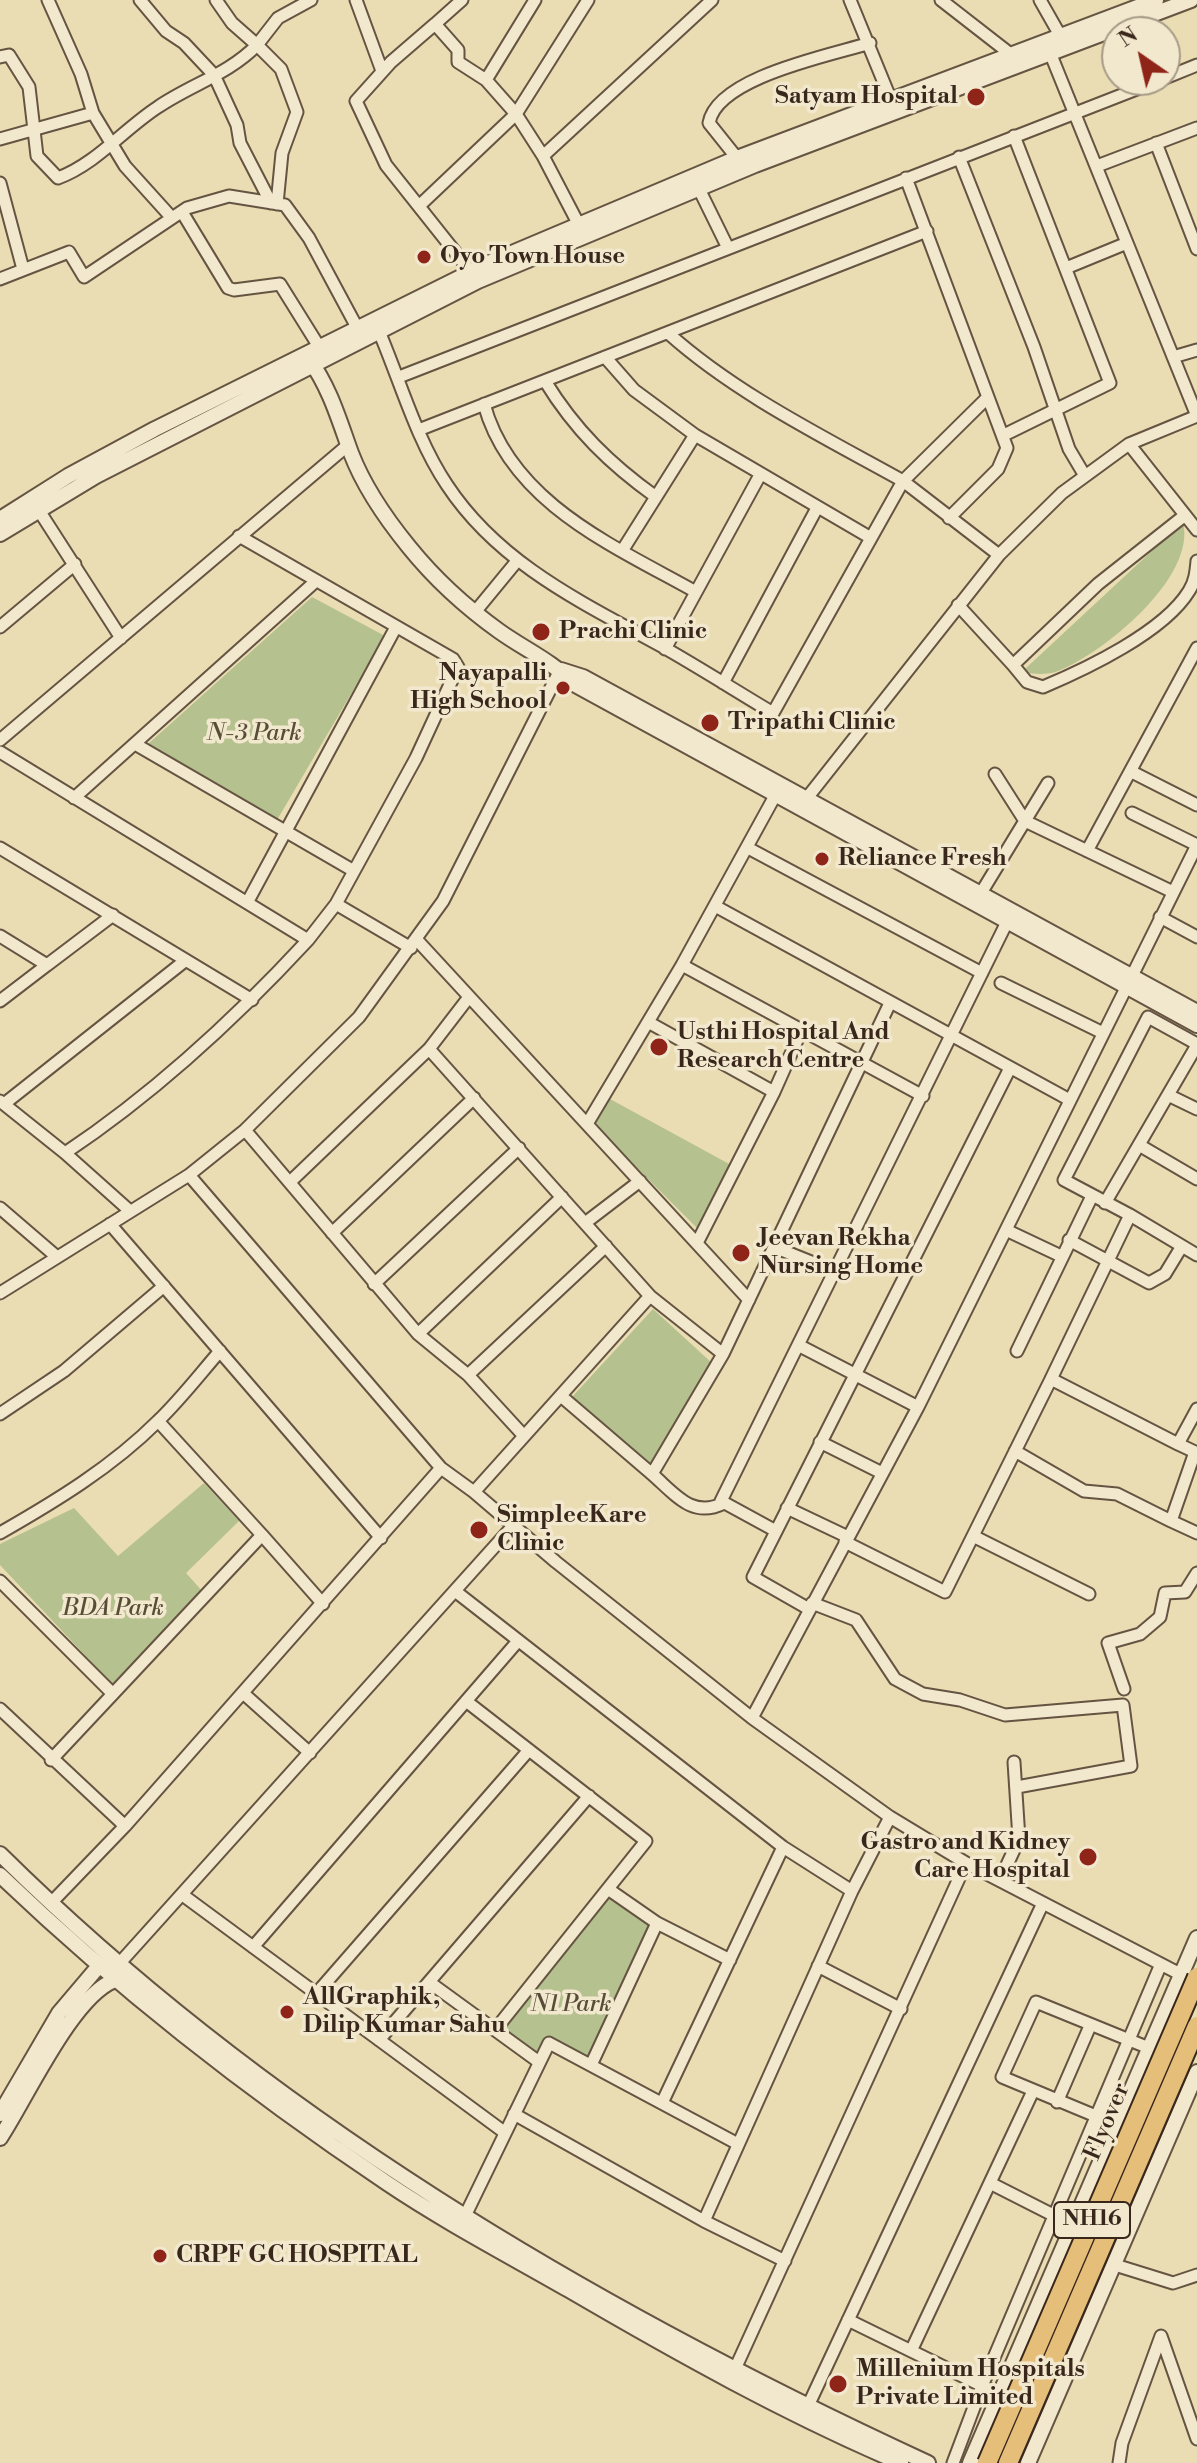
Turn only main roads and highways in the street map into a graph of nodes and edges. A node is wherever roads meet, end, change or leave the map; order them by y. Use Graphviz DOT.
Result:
graph roads {
  1 [pos="1189,1976"];
  2 [pos="1197,2026"];
  3 [pos="987,2463"];
  4 [pos="1008,2463"];
  1 -- 3 [label="highway, Flyover / NH16, bridge"];
  2 -- 4 [label="highway, Flyover / NH16, bridge"];
}
